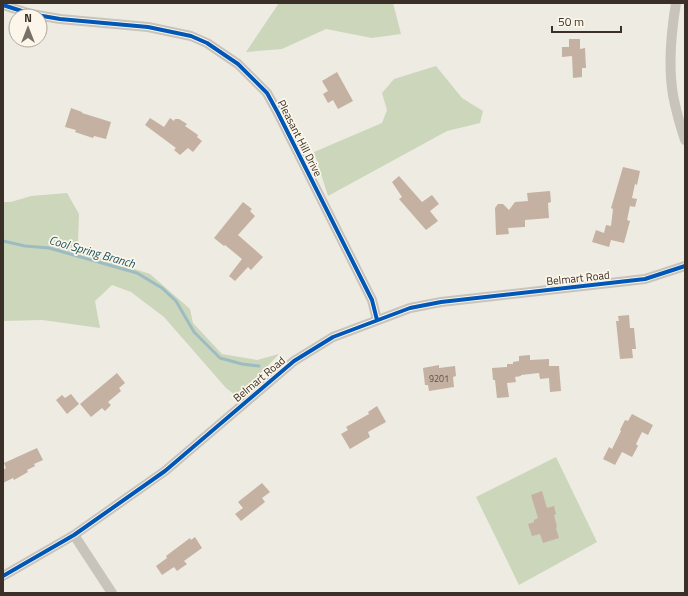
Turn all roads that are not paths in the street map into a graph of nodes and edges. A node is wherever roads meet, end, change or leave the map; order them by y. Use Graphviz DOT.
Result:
graph roads {
  1 [pos="676,3"];
  2 [pos="3,5"];
  3 [pos="685,140"];
  4 [pos="685,266"];
  5 [pos="377,320"];
  6 [pos="74,535"];
  7 [pos="3,576"];
  8 [pos="112,593"];
  1 -- 3 [label="street"];
  2 -- 5 [label="street, Pleasant Hill Drive"];
  4 -- 5 [label="street, Belmart Road"];
  5 -- 6 [label="street, Belmart Road"];
  6 -- 7 [label="street, Belmart Road"];
  6 -- 8 [label="street"];
}
